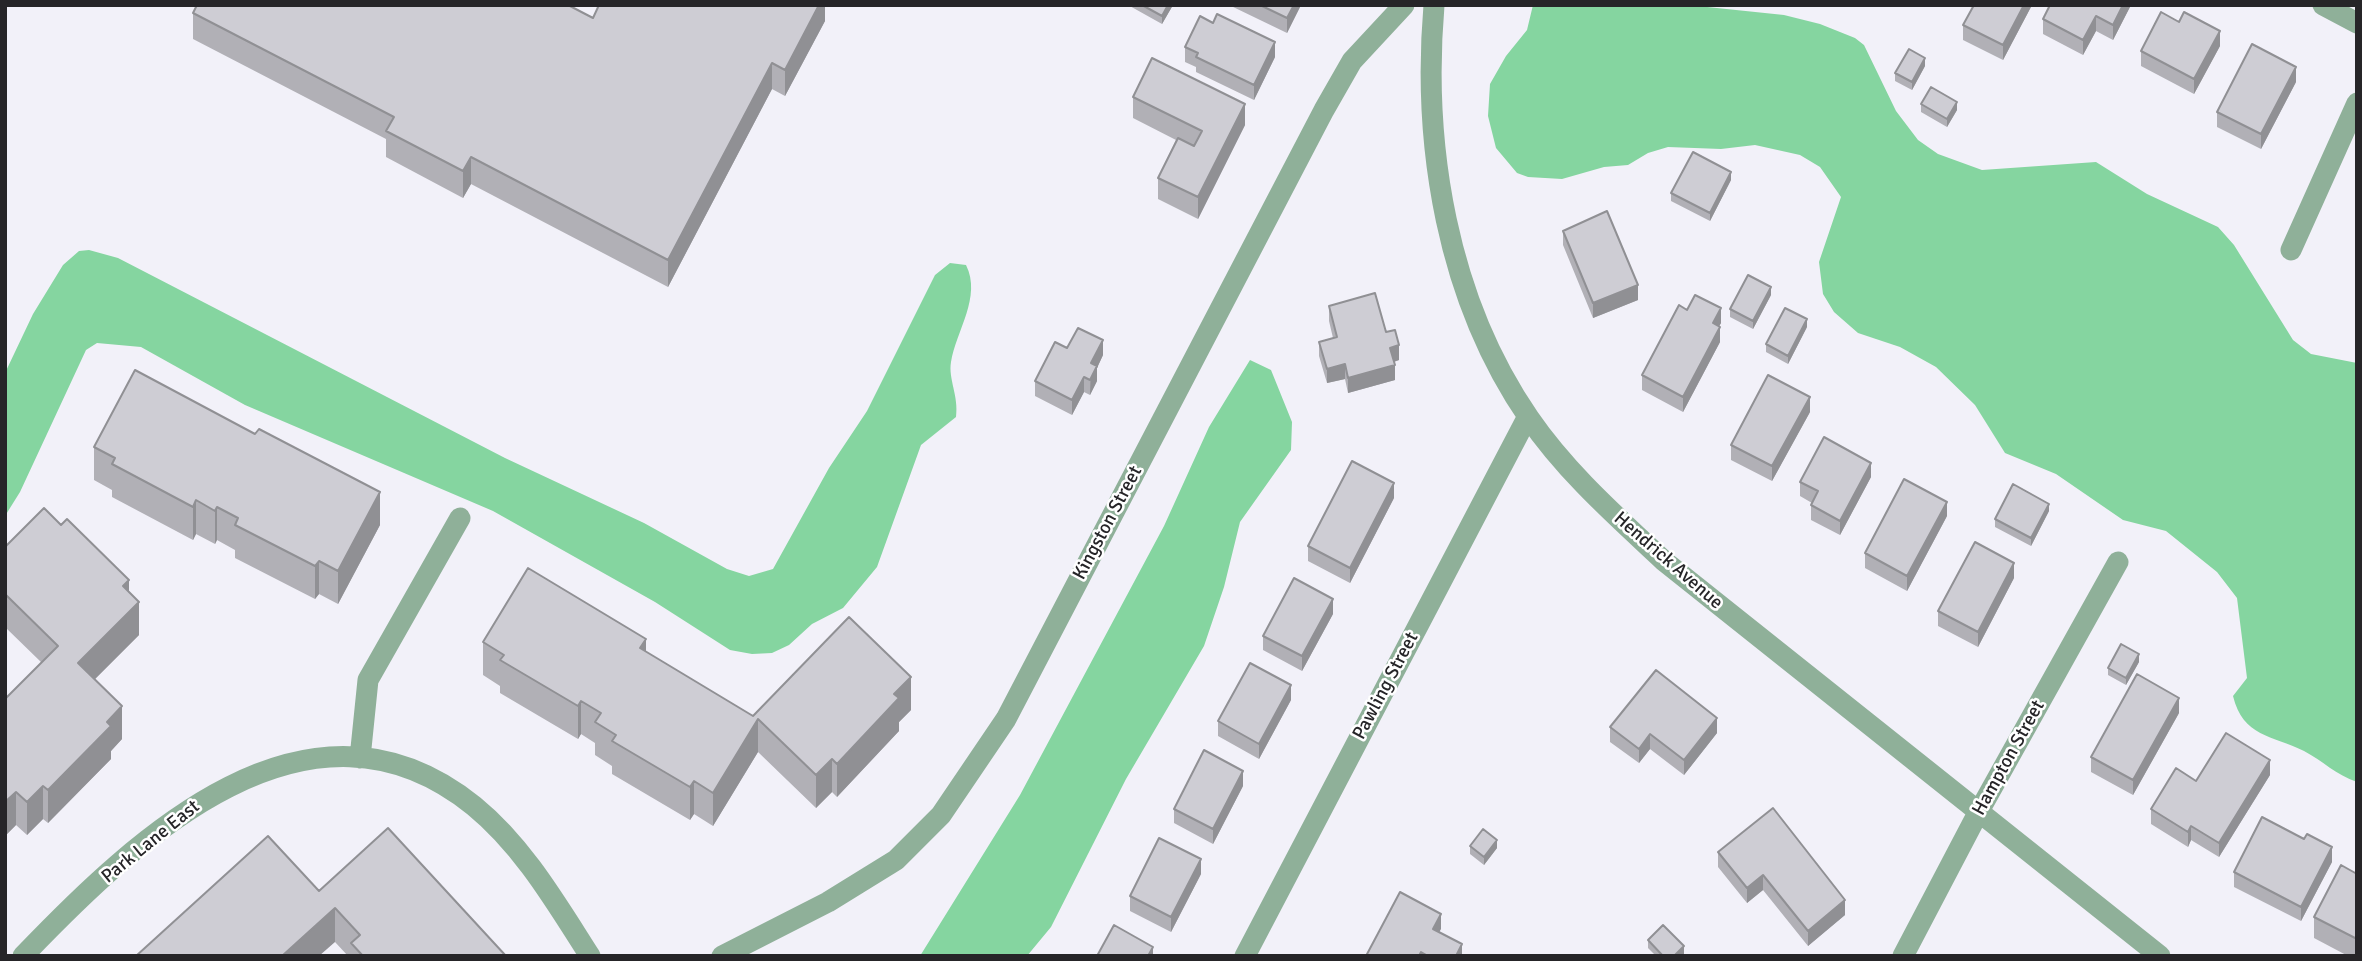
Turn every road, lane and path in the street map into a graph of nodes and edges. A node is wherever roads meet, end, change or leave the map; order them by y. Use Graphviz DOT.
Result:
graph roads {
  1 [pos="1405,5"];
  2 [pos="1434,5"];
  3 [pos="2323,5"];
  4 [pos="2357,23"];
  5 [pos="2357,103"];
  6 [pos="2291,250"];
  7 [pos="1528,416"];
  8 [pos="460,518"];
  9 [pos="2118,562"];
  10 [pos="360,758"];
  11 [pos="1978,813"];
  12 [pos="23,956"];
  13 [pos="590,956"];
  14 [pos="722,956"];
  15 [pos="1245,956"];
  16 [pos="1903,956"];
  17 [pos="2160,956"];
  1 -- 14 [label="street, Kingston Street"];
  2 -- 7 [label="street, Hendrick Avenue"];
  3 -- 4 [label="street"];
  5 -- 6 [label="street"];
  7 -- 11 [label="street, Hendrick Avenue"];
  7 -- 15 [label="street, Pawling Street"];
  8 -- 10 [label="street"];
  9 -- 11 [label="street, Hampton Street"];
  10 -- 12 [label="street, Park Lane East"];
  10 -- 13 [label="street, Park Lane East"];
  11 -- 16 [label="street, Hampton Street"];
  11 -- 17 [label="street, Hendrick Avenue"];
}
